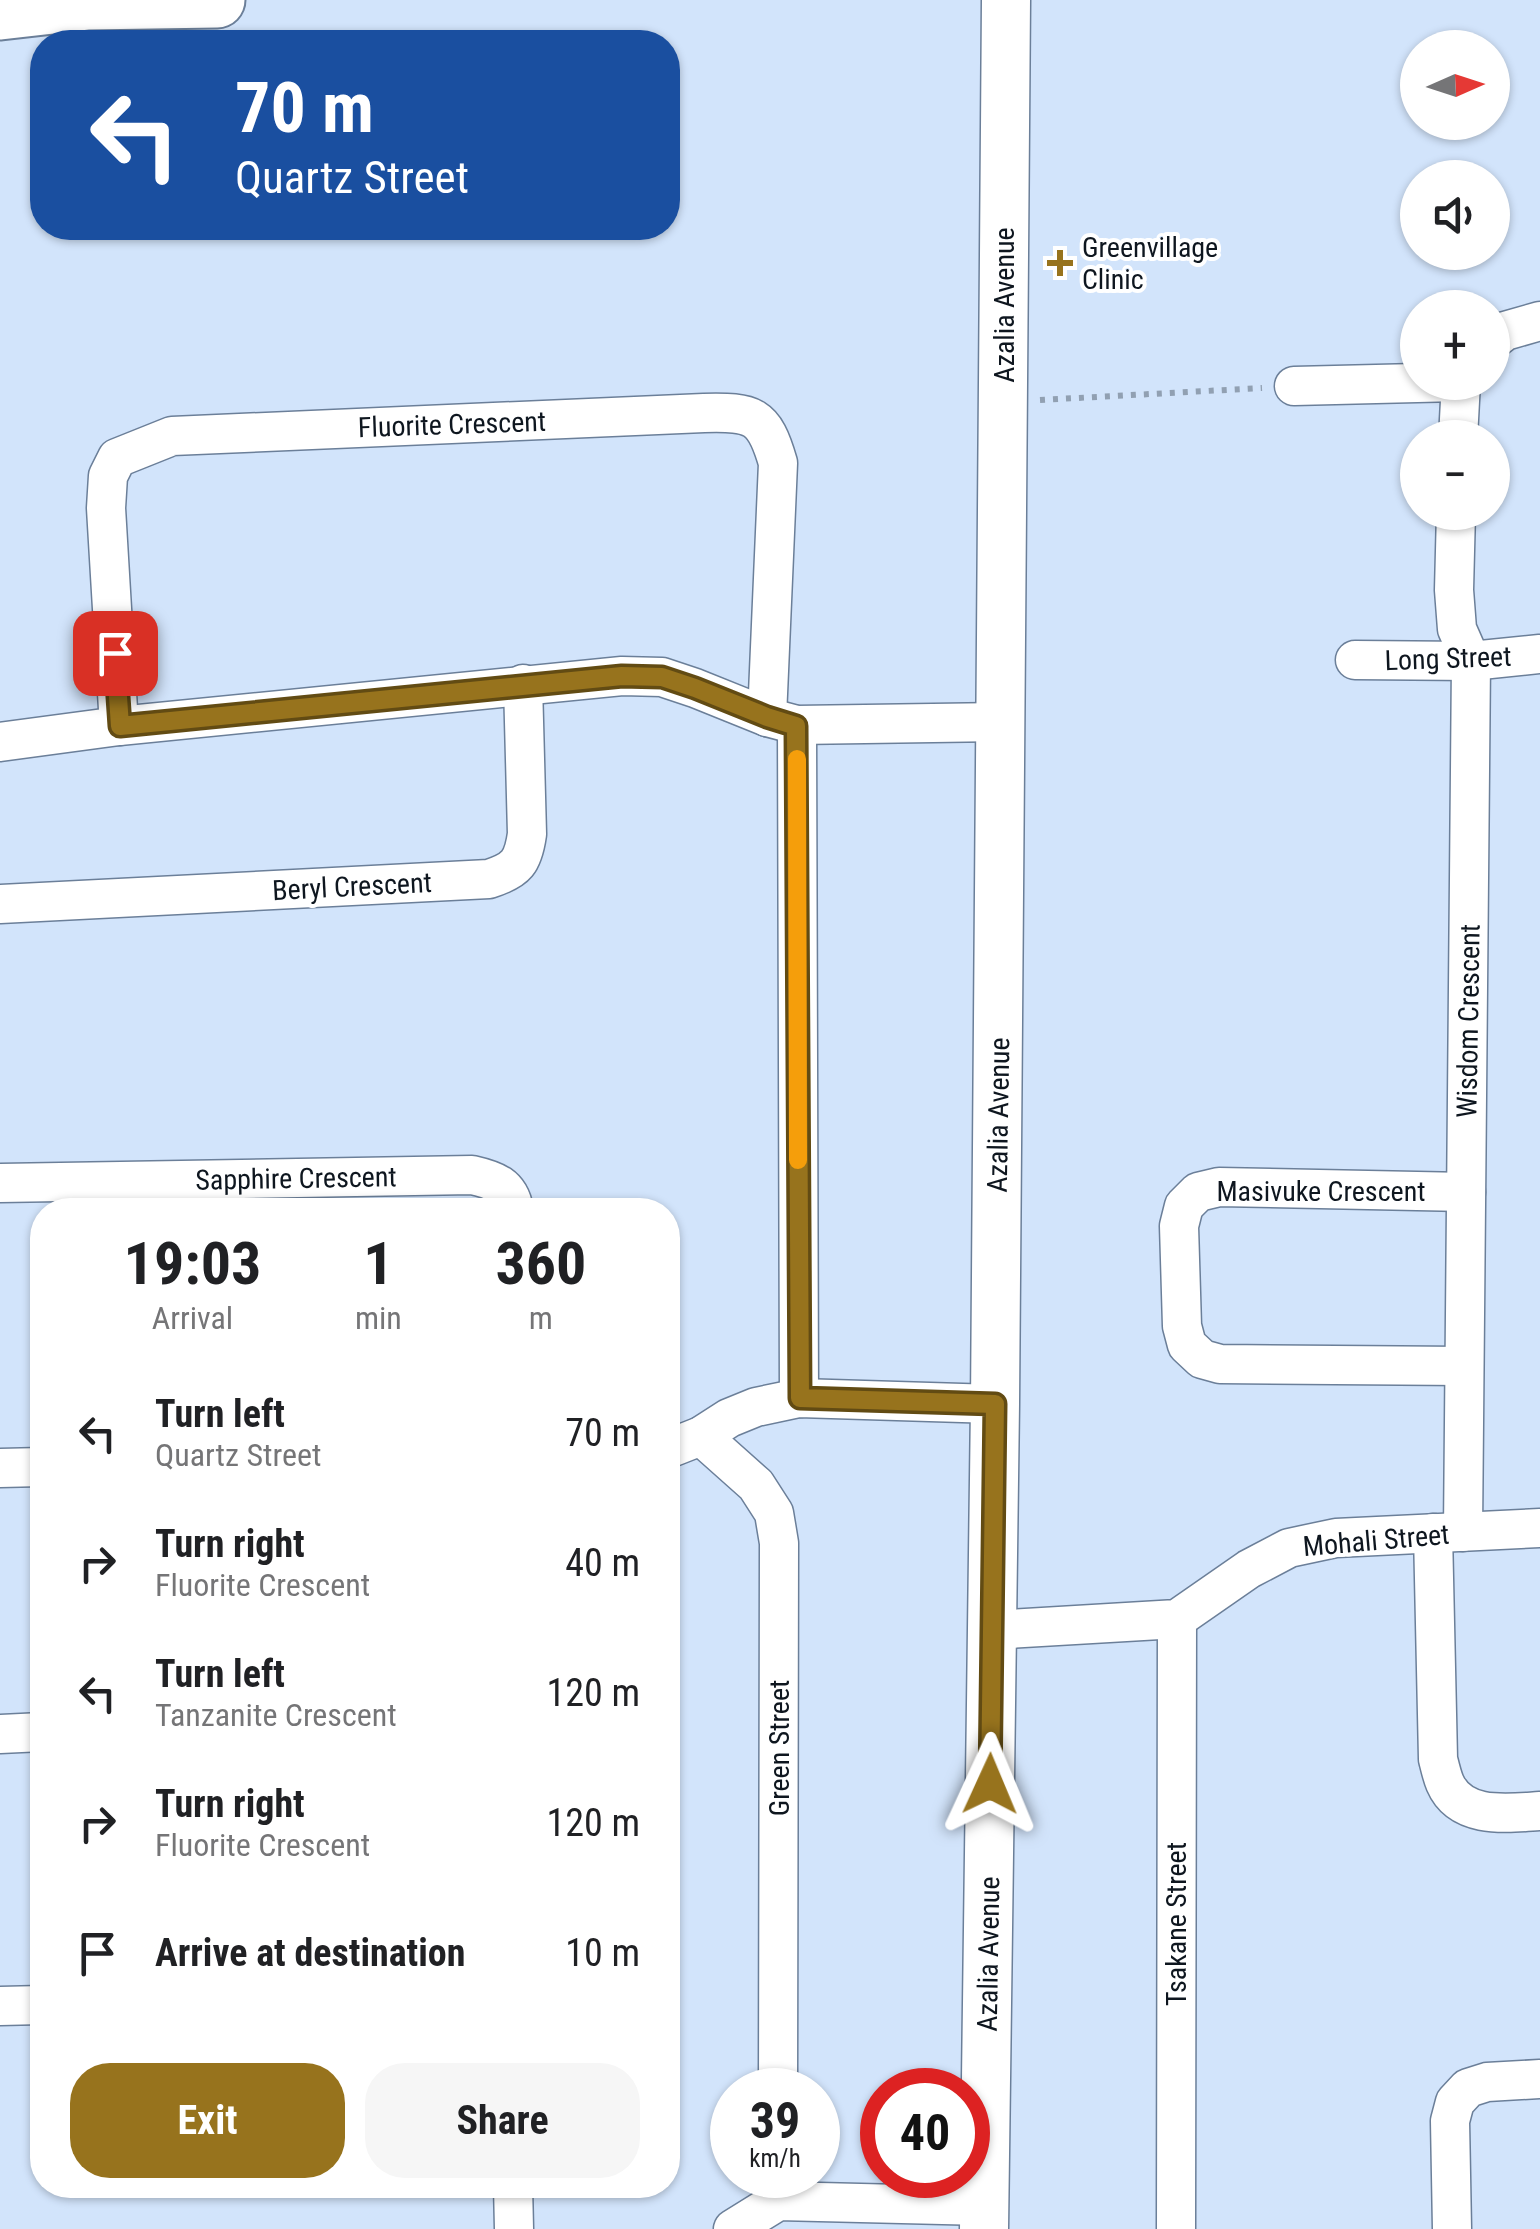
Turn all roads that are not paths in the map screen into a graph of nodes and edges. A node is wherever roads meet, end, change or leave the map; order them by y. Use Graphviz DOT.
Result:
graph roads {
  1 [pos="216,0"];
  2 [pos="1006,0"];
  3 [pos="93,1"];
  4 [pos="0,12"];
  5 [pos="1540,321"];
  6 [pos="1510,330"];
  7 [pos="1400,383"];
  8 [pos="1294,386"];
  9 [pos="1456,530"];
  10 [pos="1540,654"];
  11 [pos="1355,660"];
  12 [pos="1471,661"];
  13 [pos="523,684"];
  14 [pos="782,721"];
  15 [pos="1001,722"];
  16 [pos="120,726"];
  17 [pos="0,742"];
  18 [pos="0,904"];
  19 [pos="0,1183"];
  20 [pos="1466,1192"];
  21 [pos="512,1198"];
  22 [pos="1464,1366"];
  23 [pos="800,1398"];
  24 [pos="995,1404"];
  25 [pos="684,1442"];
  26 [pos="30,1467"];
  27 [pos="0,1468"];
  28 [pos="1540,1528"];
  29 [pos="1448,1533"];
  30 [pos="1177,1619"];
  31 [pos="992,1630"];
  32 [pos="30,1733"];
  33 [pos="0,1734"];
  34 [pos="1540,1811"];
  35 [pos="30,2005"];
  36 [pos="0,2006"];
  37 [pos="778,2068"];
  38 [pos="1540,2079"];
  39 [pos="840,2197"];
  40 [pos="513,2198"];
  41 [pos="767,2198"];
  42 [pos="984,2218"];
  43 [pos="514,2229"];
  44 [pos="733,2229"];
  45 [pos="1176,2229"];
  46 [pos="1452,2229"];
  1 -- 3 [label="main road"];
  2 -- 15 [label="street, Azalia Avenue"];
  3 -- 4 [label="main road"];
  5 -- 6 [label="street"];
  7 -- 8 [label="street"];
  9 -- 12 [label="street, Wisdom Crescent"];
  10 -- 12 [label="street, Long Street"];
  11 -- 12 [label="street, Long Street"];
  12 -- 20 [label="street, Wisdom Crescent"];
  13 -- 14 [label="street"];
  13 -- 16 [label="street"];
  13 -- 18 [label="street, Beryl Crescent"];
  14 -- 15 [label="street"];
  14 -- 16 [label="street, Fluorite Crescent"];
  14 -- 23 [label="street, Fluorite Crescent"];
  15 -- 24 [label="street, Azalia Avenue"];
  16 -- 17 [label="street"];
  19 -- 21 [label="street, Sapphire Crescent"];
  20 -- 22 [label="street, Wisdom Crescent"];
  20 -- 22 [label="street, Masivuke Crescent"];
  22 -- 29 [label="street, Wisdom Crescent"];
  23 -- 24 [label="street"];
  23 -- 25 [label="street"];
  24 -- 31 [label="street, Azalia Avenue"];
  25 -- 37 [label="street, Green Street"];
  26 -- 27 [label="street"];
  28 -- 29 [label="street, Mohali Street"];
  29 -- 30 [label="street, Mohali Street"];
  29 -- 34 [label="street, Wisdom Crescent"];
  30 -- 31 [label="street"];
  30 -- 45 [label="street, Tsakane Street"];
  31 -- 42 [label="street, Azalia Avenue"];
  32 -- 33 [label="street"];
  35 -- 36 [label="street"];
  38 -- 46 [label="street"];
  39 -- 42 [label="street"];
  40 -- 43 [label="street"];
  41 -- 44 [label="street"];
}
